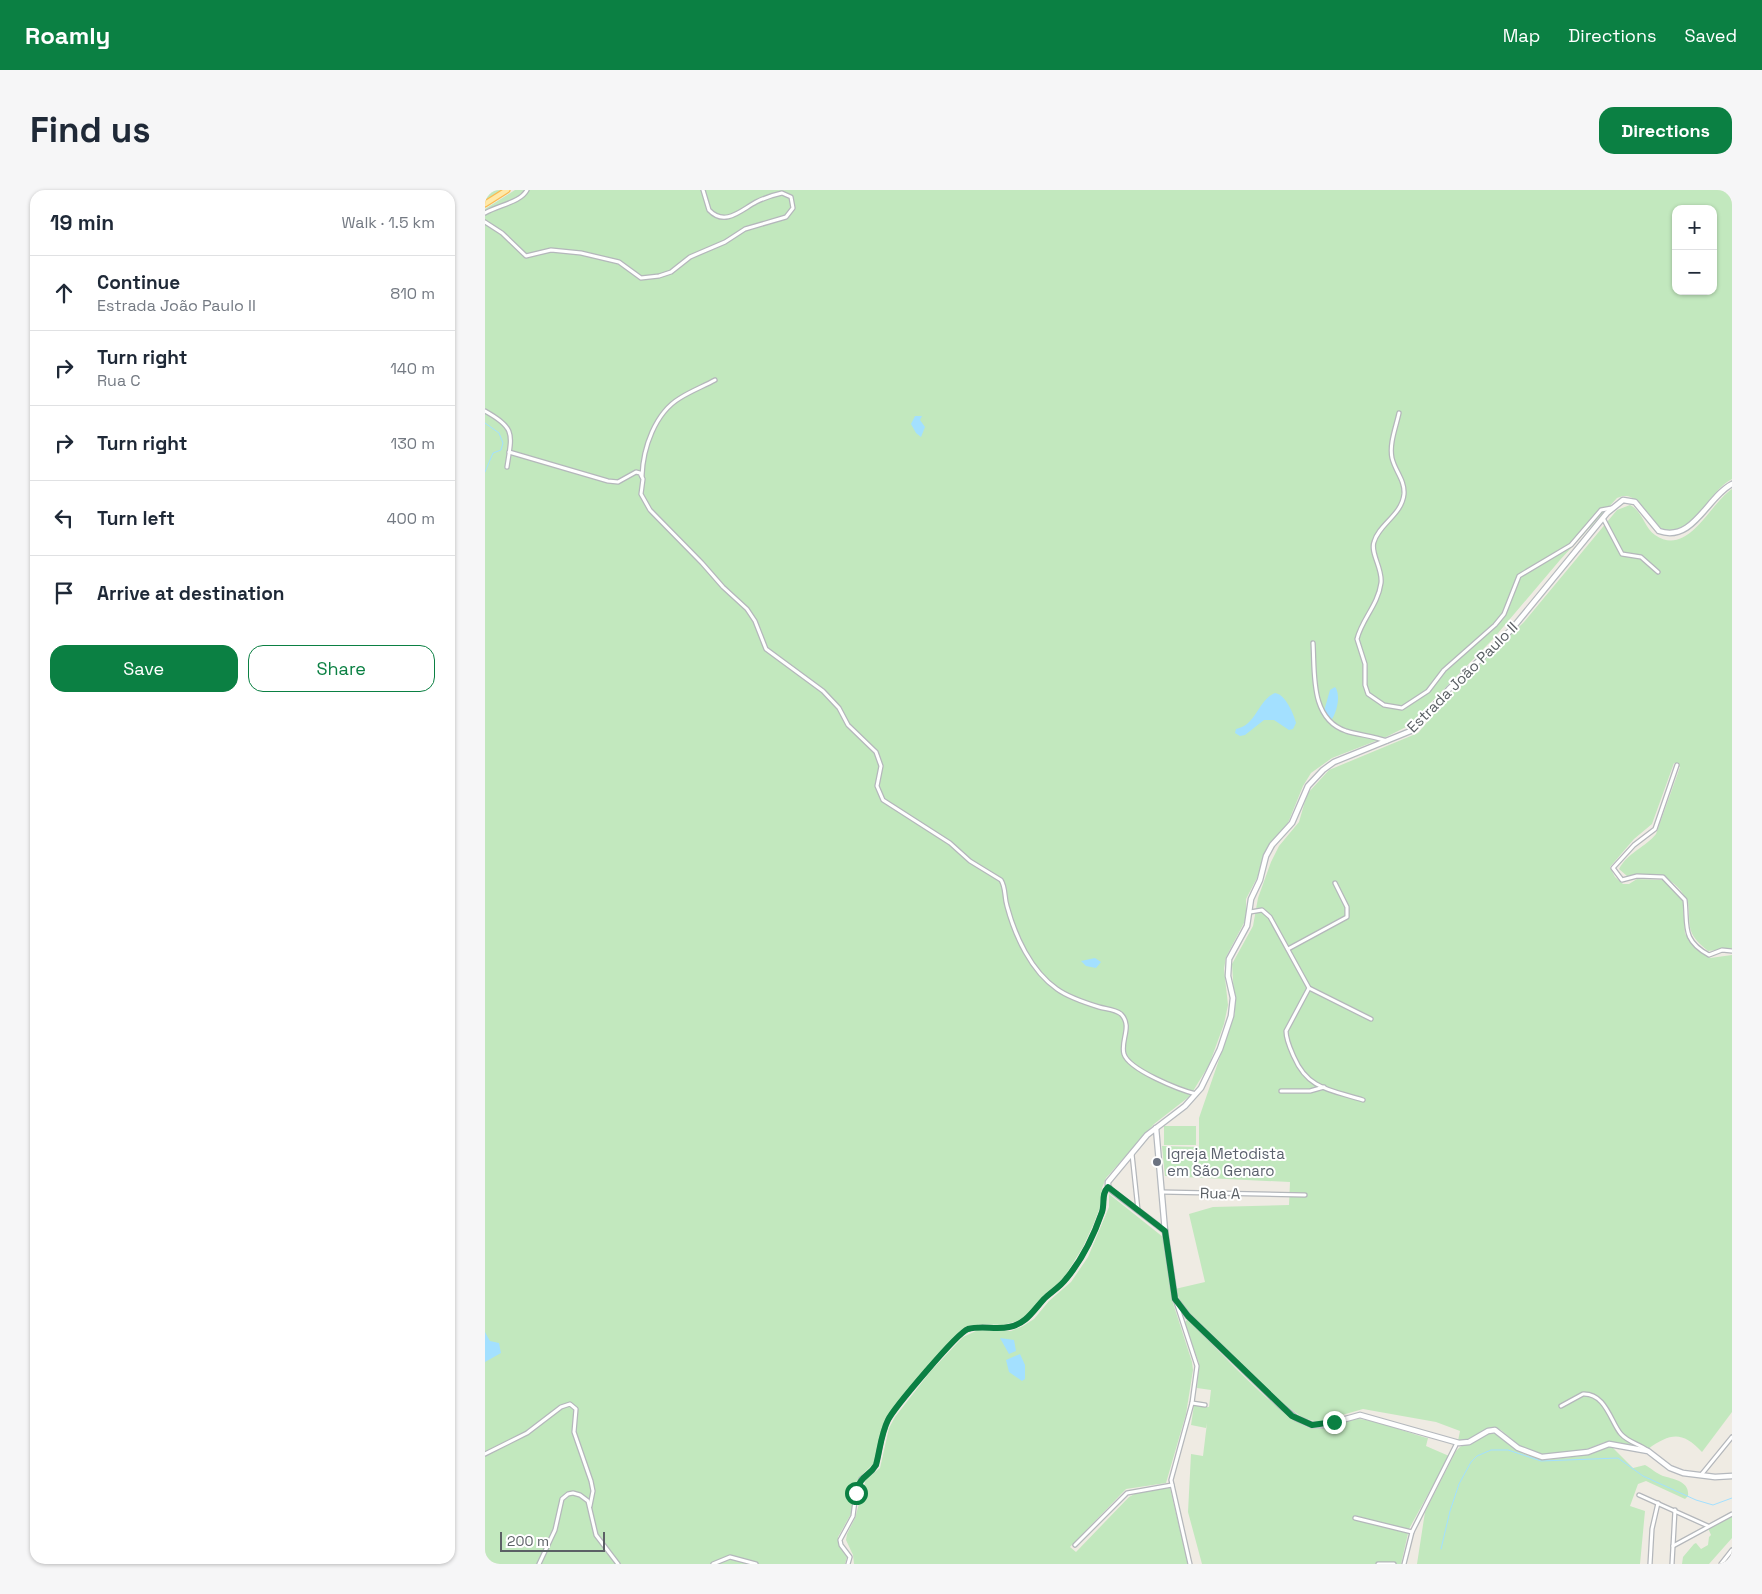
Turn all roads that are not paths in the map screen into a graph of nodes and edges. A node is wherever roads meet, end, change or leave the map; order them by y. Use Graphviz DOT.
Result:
graph roads {
  1 [pos="507,190"];
  2 [pos="527,190"];
  3 [pos="703,191"];
  4 [pos="788,192"];
  5 [pos="485,204"];
  6 [pos="485,213"];
  7 [pos="485,222"];
  8 [pos="715,380"];
  9 [pos="485,411"];
  10 [pos="1399,413"];
  11 [pos="509,452"];
  12 [pos="507,467"];
  13 [pos="642,476"];
  14 [pos="1732,484"];
  15 [pos="1611,508"];
  16 [pos="1603,518"];
  17 [pos="1658,572"];
  18 [pos="1313,643"];
  19 [pos="1387,742"];
  20 [pos="1677,765"];
  21 [pos="1335,883"];
  22 [pos="1250,912"];
  23 [pos="1288,949"];
  24 [pos="1732,951"];
  25 [pos="1309,988"];
  26 [pos="1371,1019"];
  27 [pos="1324,1087"];
  28 [pos="1281,1091"];
  29 [pos="1197,1094"];
  30 [pos="1363,1100"];
  31 [pos="1156,1128"];
  32 [pos="1131,1152"];
  33 [pos="1108,1187"];
  34 [pos="1162,1192"];
  35 [pos="1305,1196"];
  36 [pos="1138,1211"];
  37 [pos="1165,1231"];
  38 [pos="1175,1299"];
  39 [pos="1192,1403"];
  40 [pos="1205,1405"];
  41 [pos="1561,1406"];
  42 [pos="1732,1437"];
  43 [pos="1457,1443"];
  44 [pos="1648,1451"];
  45 [pos="485,1454"];
  46 [pos="1700,1476"];
  47 [pos="1732,1476"];
  48 [pos="1172,1485"];
  49 [pos="1639,1495"];
  50 [pos="1658,1503"];
  51 [pos="590,1506"];
  52 [pos="1675,1510"];
  53 [pos="1732,1514"];
  54 [pos="1355,1518"];
  55 [pos="1708,1526"];
  56 [pos="1412,1532"];
  57 [pos="1075,1545"];
  58 [pos="1673,1546"];
  59 [pos="1732,1550"];
  60 [pos="539,1564"];
  61 [pos="617,1564"];
  62 [pos="713,1564"];
  63 [pos="756,1564"];
  64 [pos="848,1564"];
  65 [pos="1190,1564"];
  66 [pos="1378,1564"];
  67 [pos="1394,1564"];
  68 [pos="1404,1564"];
  69 [pos="1650,1564"];
  70 [pos="1672,1564"];
  71 [pos="1721,1564"];
  1 -- 5 [label="main road"];
  2 -- 6 [label="street"];
  3 -- 4 [label="street"];
  4 -- 7 [label="street"];
  8 -- 13 [label="street"];
  9 -- 11 [label="street"];
  10 -- 15 [label="street"];
  11 -- 12 [label="street"];
  11 -- 13 [label="street"];
  13 -- 29 [label="street"];
  14 -- 15 [label="street"];
  15 -- 16 [label="street, Estrada João Paulo II"];
  16 -- 17 [label="street"];
  16 -- 19 [label="street, Estrada João Paulo II"];
  18 -- 19 [label="street"];
  19 -- 22 [label="street, Estrada João Paulo II"];
  20 -- 24 [label="street"];
  21 -- 23 [label="street"];
  22 -- 23 [label="street"];
  22 -- 29 [label="street, Estrada João Paulo II"];
  23 -- 25 [label="street"];
  25 -- 26 [label="street"];
  25 -- 27 [label="street"];
  27 -- 28 [label="street"];
  27 -- 30 [label="street"];
  29 -- 31 [label="street, Estrada João Paulo II"];
  31 -- 32 [label="street, Estrada João Paulo II"];
  31 -- 34 [label="street"];
  32 -- 33 [label="street, Estrada João Paulo II"];
  32 -- 36 [label="street"];
  33 -- 36 [label="street"];
  33 -- 64 [label="street, Estrada João Paulo II"];
  34 -- 35 [label="street, Rua A"];
  34 -- 37 [label="street"];
  36 -- 37 [label="street"];
  37 -- 38 [label="street"];
  38 -- 39 [label="street"];
  38 -- 43 [label="street"];
  39 -- 40 [label="street"];
  39 -- 48 [label="street"];
  41 -- 44 [label="street"];
  42 -- 46 [label="street"];
  43 -- 44 [label="street"];
  43 -- 56 [label="street"];
  44 -- 46 [label="street"];
  45 -- 51 [label="street"];
  46 -- 47 [label="street"];
  48 -- 57 [label="street"];
  48 -- 65 [label="street"];
  49 -- 50 [label="street"];
  50 -- 52 [label="street"];
  50 -- 69 [label="street"];
  51 -- 60 [label="street"];
  51 -- 61 [label="street"];
  52 -- 55 [label="street"];
  52 -- 58 [label="street"];
  53 -- 55 [label="street"];
  54 -- 56 [label="street"];
  55 -- 58 [label="street"];
  56 -- 68 [label="street"];
  58 -- 70 [label="street"];
  59 -- 71 [label="street"];
  62 -- 63 [label="street"];
  66 -- 67 [label="street"];
}
